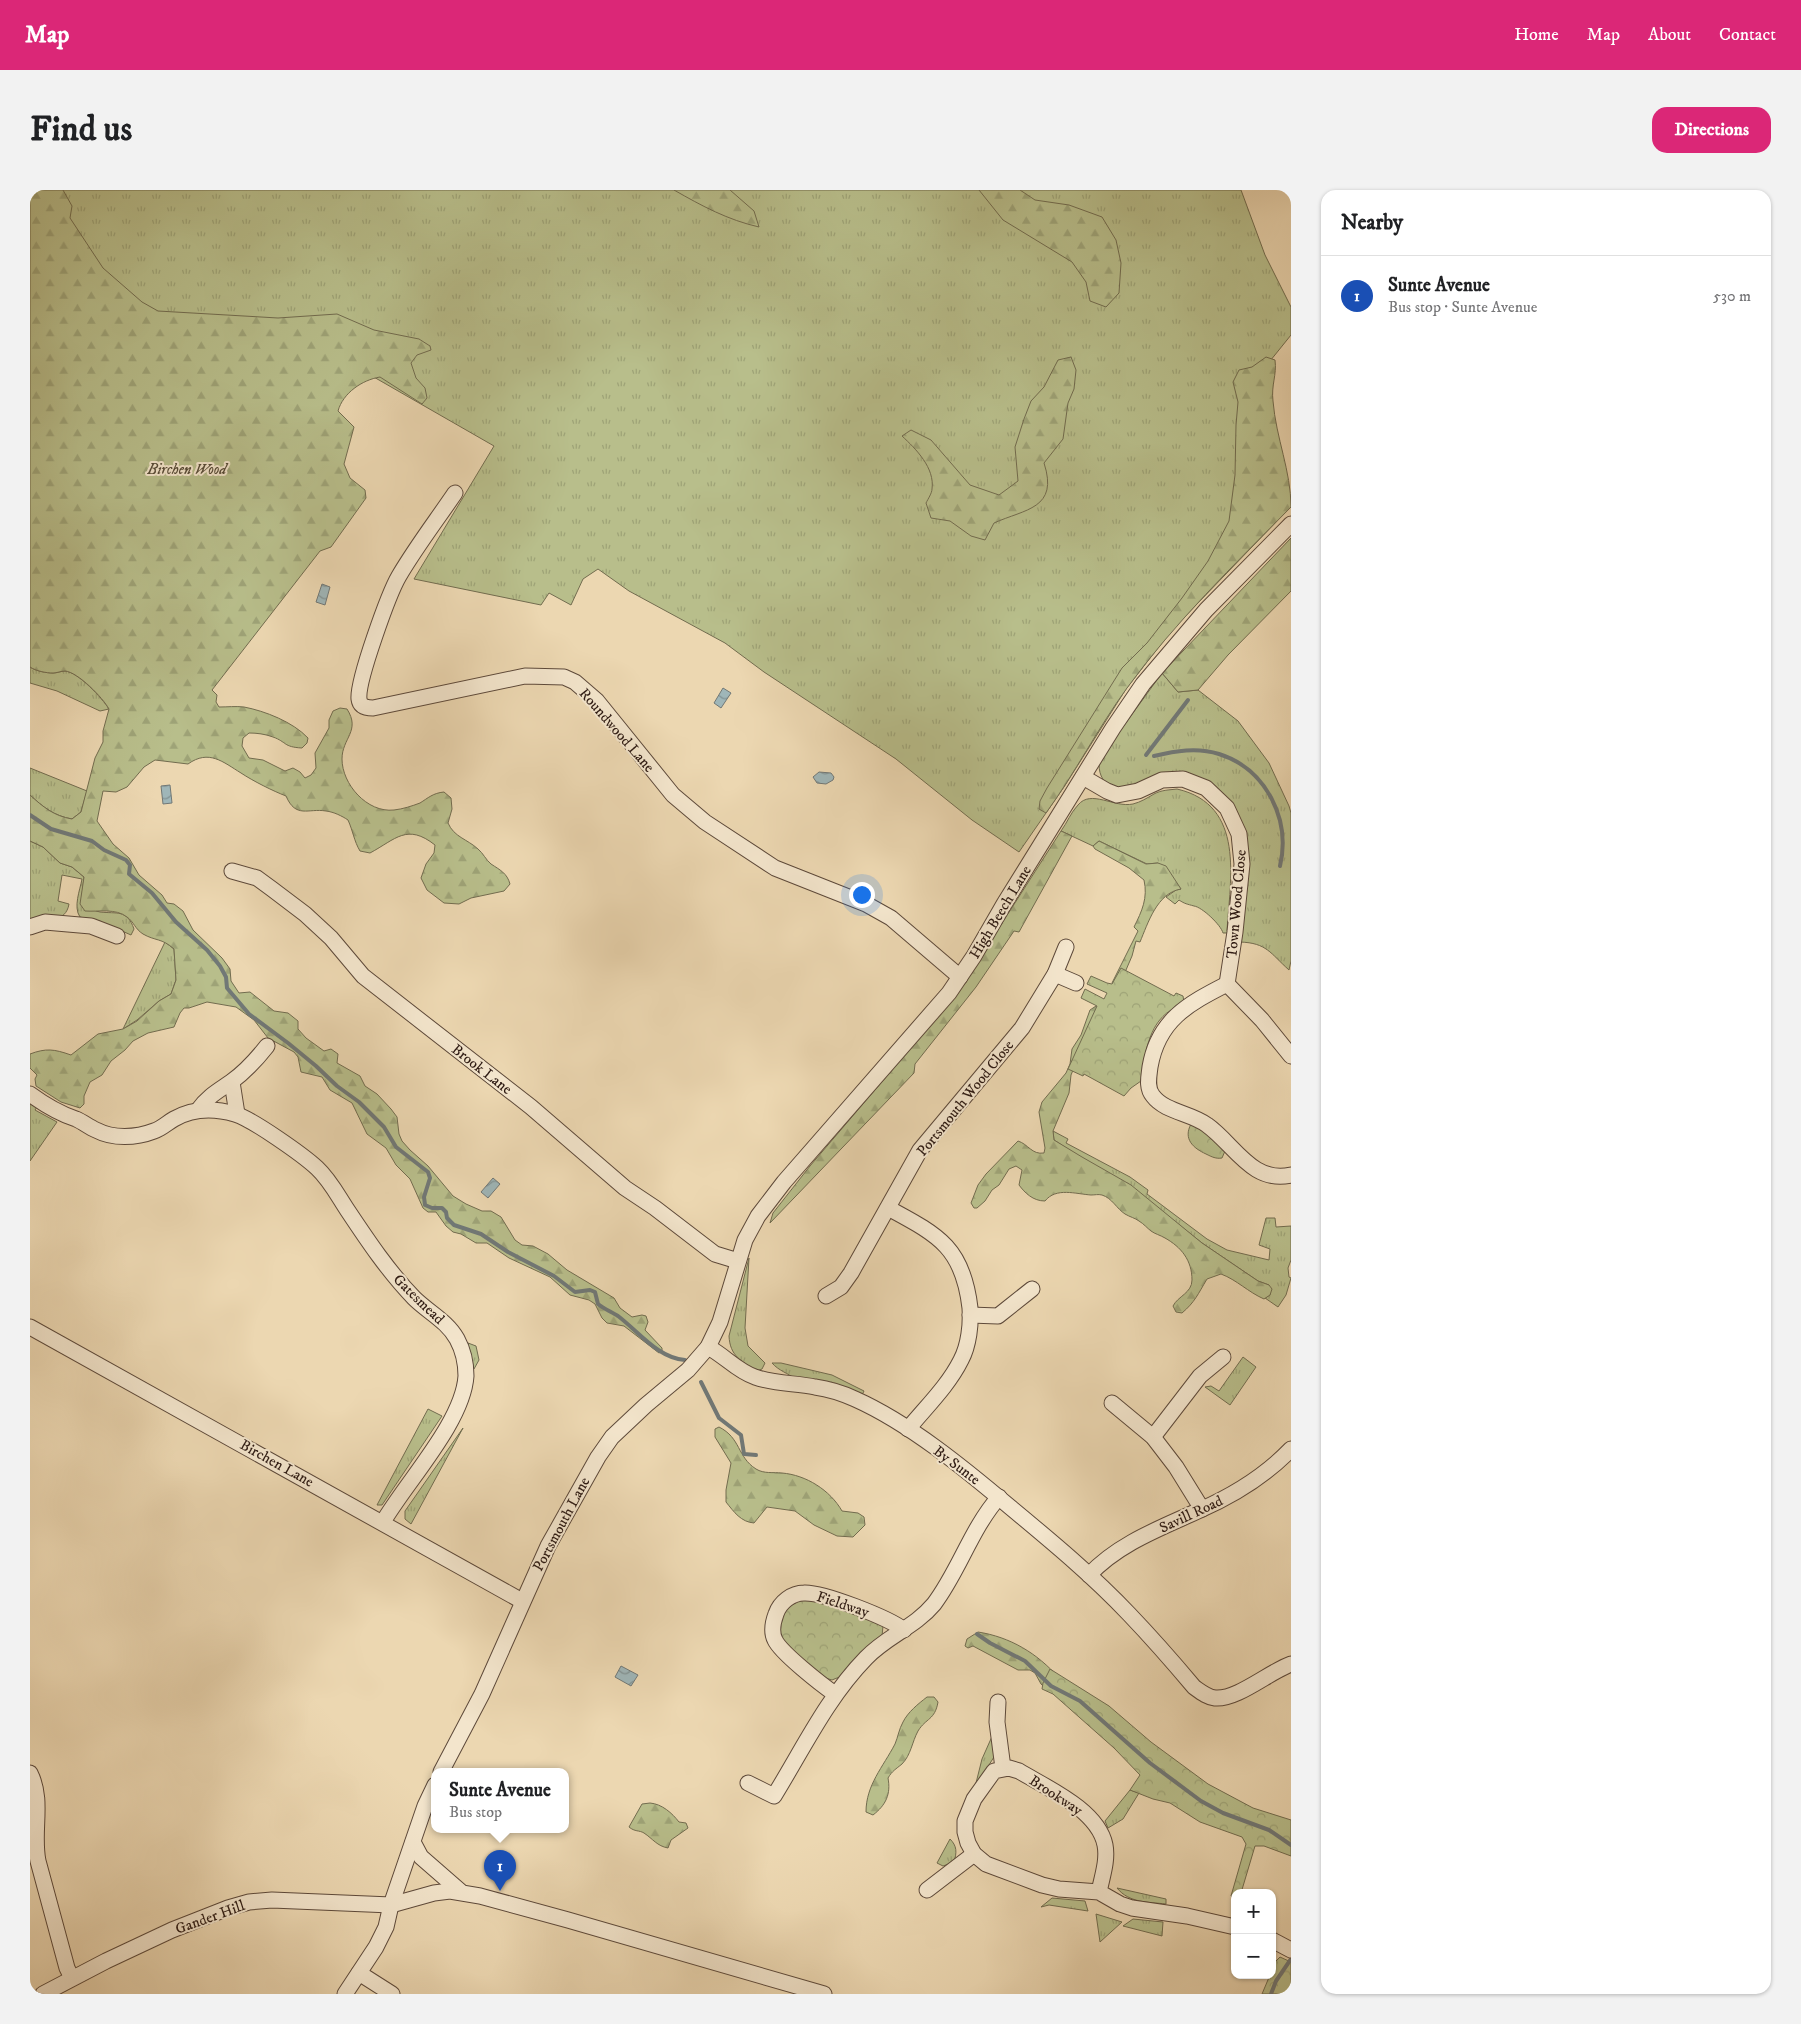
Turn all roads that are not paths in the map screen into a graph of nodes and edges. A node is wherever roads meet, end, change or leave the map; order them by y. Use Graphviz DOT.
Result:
graph roads {
  1 [pos="455,493"];
  2 [pos="1291,524"];
  3 [pos="1083,777"];
  4 [pos="232,871"];
  5 [pos="30,927"];
  6 [pos="117,936"];
  7 [pos="1066,947"];
  8 [pos="1055,974"];
  9 [pos="960,977"];
  10 [pos="1076,983"];
  11 [pos="1227,984"];
  12 [pos="267,1046"];
  13 [pos="1291,1056"];
  14 [pos="232,1082"];
  15 [pos="30,1094"];
  16 [pos="198,1110"];
  17 [pos="237,1114"];
  18 [pos="1291,1175"];
  19 [pos="888,1208"];
  20 [pos="738,1262"];
  21 [pos="1032,1289"];
  22 [pos="826,1296"];
  23 [pos="724,1308"];
  24 [pos="970,1315"];
  25 [pos="30,1327"];
  26 [pos="708,1347"];
  27 [pos="1223,1357"];
  28 [pos="1112,1403"];
  29 [pos="908,1430"];
  30 [pos="1154,1437"];
  31 [pos="1291,1449"];
  32 [pos="999,1497"];
  33 [pos="1202,1510"];
  34 [pos="383,1522"];
  35 [pos="1089,1575"];
  36 [pos="522,1601"];
  37 [pos="904,1630"];
  38 [pos="1291,1664"];
  39 [pos="835,1694"];
  40 [pos="998,1702"];
  41 [pos="443,1768"];
  42 [pos="1003,1768"];
  43 [pos="30,1773"];
  44 [pos="748,1782"];
  45 [pos="431,1793"];
  46 [pos="413,1842"];
  47 [pos="974,1854"];
  48 [pos="927,1890"];
  49 [pos="460,1892"];
  50 [pos="1099,1892"];
  51 [pos="391,1905"];
  52 [pos="1231,1925"];
  53 [pos="1276,1942"];
  54 [pos="1290,1949"];
  55 [pos="360,1973"];
  56 [pos="72,1978"];
  57 [pos="43,1994"];
  58 [pos="345,1994"];
  59 [pos="392,1994"];
  60 [pos="824,1994"];
  1 -- 9 [label="street, Roundwood Lane"];
  2 -- 3 [label="street, High Beech Lane"];
  3 -- 9 [label="street, High Beech Lane"];
  3 -- 11 [label="street, Town Wood Close"];
  4 -- 20 [label="street, Brook Lane"];
  5 -- 6 [label="street"];
  7 -- 8 [label="street, Portsmouth Wood Close"];
  8 -- 10 [label="street"];
  8 -- 19 [label="street, Portsmouth Wood Close"];
  9 -- 20 [label="street, High Beech Lane"];
  11 -- 13 [label="street"];
  11 -- 18 [label="street"];
  12 -- 14 [label="street, Gatesmead"];
  14 -- 16 [label="street, Gatesmead"];
  14 -- 17 [label="street"];
  15 -- 16 [label="street, Gatesmead"];
  16 -- 17 [label="street, Gatesmead"];
  17 -- 34 [label="street, Gatesmead"];
  19 -- 22 [label="street, Portsmouth Wood Close"];
  19 -- 24 [label="street"];
  20 -- 23 [label="street, High Beech Lane"];
  21 -- 24 [label="street"];
  23 -- 26 [label="street, Portsmouth Lane"];
  24 -- 29 [label="street"];
  25 -- 34 [label="street, Birchen Lane"];
  26 -- 29 [label="street, By Sunte"];
  26 -- 36 [label="street, Portsmouth Lane"];
  27 -- 30 [label="street"];
  28 -- 30 [label="street"];
  29 -- 32 [label="street, By Sunte"];
  30 -- 33 [label="street"];
  31 -- 33 [label="street, Savill Road"];
  32 -- 35 [label="street, By Sunte"];
  32 -- 37 [label="street"];
  33 -- 35 [label="street, Savill Road"];
  34 -- 36 [label="street, Birchen Lane"];
  35 -- 38 [label="street, By Sunte"];
  36 -- 41 [label="street, Portsmouth Lane"];
  37 -- 39 [label="street"];
  37 -- 39 [label="street, Fieldway"];
  39 -- 44 [label="street"];
  40 -- 42 [label="street"];
  42 -- 47 [label="street"];
  42 -- 50 [label="street, Brookway"];
  43 -- 56 [label="street"];
  45 -- 46 [label="street"];
  46 -- 49 [label="street"];
  46 -- 51 [label="street"];
  47 -- 48 [label="street"];
  47 -- 50 [label="street"];
  49 -- 51 [label="street, Gander Hill"];
  49 -- 60 [label="street"];
  50 -- 52 [label="street"];
  51 -- 55 [label="street"];
  51 -- 56 [label="street, Gander Hill"];
  53 -- 54 [label="street"];
  55 -- 58 [label="street"];
  55 -- 59 [label="street"];
  56 -- 57 [label="street, Gander Hill"];
}
